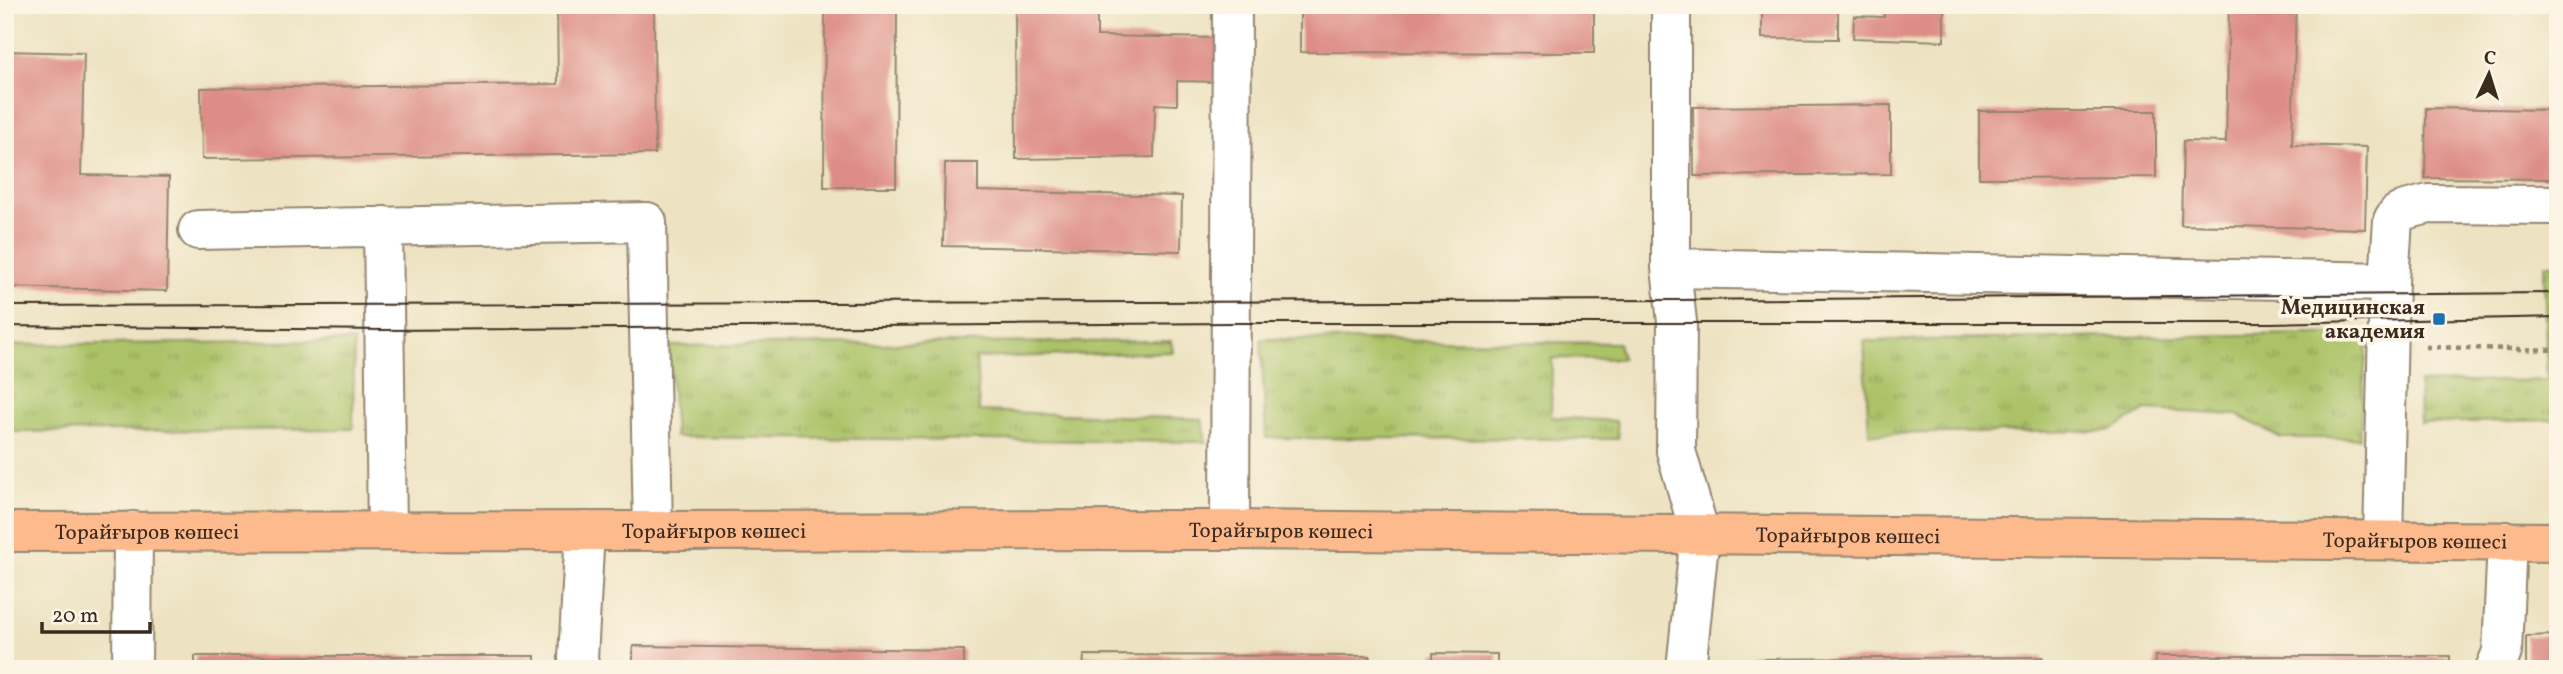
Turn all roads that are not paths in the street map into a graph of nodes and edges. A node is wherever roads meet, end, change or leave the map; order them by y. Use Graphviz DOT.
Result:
graph roads {
  1 [pos="1232,5"];
  2 [pos="1671,5"];
  3 [pos="2558,205"];
  4 [pos="383,226"];
  5 [pos="198,230"];
  6 [pos="1671,268"];
  7 [pos="2389,282"];
  8 [pos="1230,530"];
  9 [pos="5,531"];
  10 [pos="134,531"];
  11 [pos="387,531"];
  12 [pos="585,531"];
  13 [pos="653,531"];
  14 [pos="1700,534"];
  15 [pos="2383,540"];
  16 [pos="2507,541"];
  17 [pos="2558,542"];
  18 [pos="132,669"];
  19 [pos="580,669"];
  20 [pos="1686,669"];
  21 [pos="2495,669"];
  1 -- 8 [label="lane"];
  2 -- 6 [label="lane"];
  3 -- 7 [label="lane"];
  4 -- 5 [label="lane"];
  4 -- 11 [label="lane"];
  4 -- 13 [label="lane"];
  6 -- 7 [label="lane"];
  6 -- 14 [label="lane"];
  7 -- 15 [label="lane"];
  8 -- 13 [label="main road, Торайғыров көшесі"];
  8 -- 14 [label="main road, Торайғыров көшесі"];
  9 -- 10 [label="main road, Торайғыров көшесі"];
  10 -- 11 [label="main road, Торайғыров көшесі"];
  10 -- 18 [label="lane"];
  11 -- 12 [label="main road, Торайғыров көшесі"];
  12 -- 13 [label="main road, Торайғыров көшесі"];
  12 -- 19 [label="lane"];
  14 -- 15 [label="main road, Торайғыров көшесі"];
  14 -- 20 [label="lane"];
  15 -- 16 [label="main road, Торайғыров көшесі"];
  16 -- 17 [label="main road, Торайғыров көшесі"];
  16 -- 21 [label="lane"];
}
